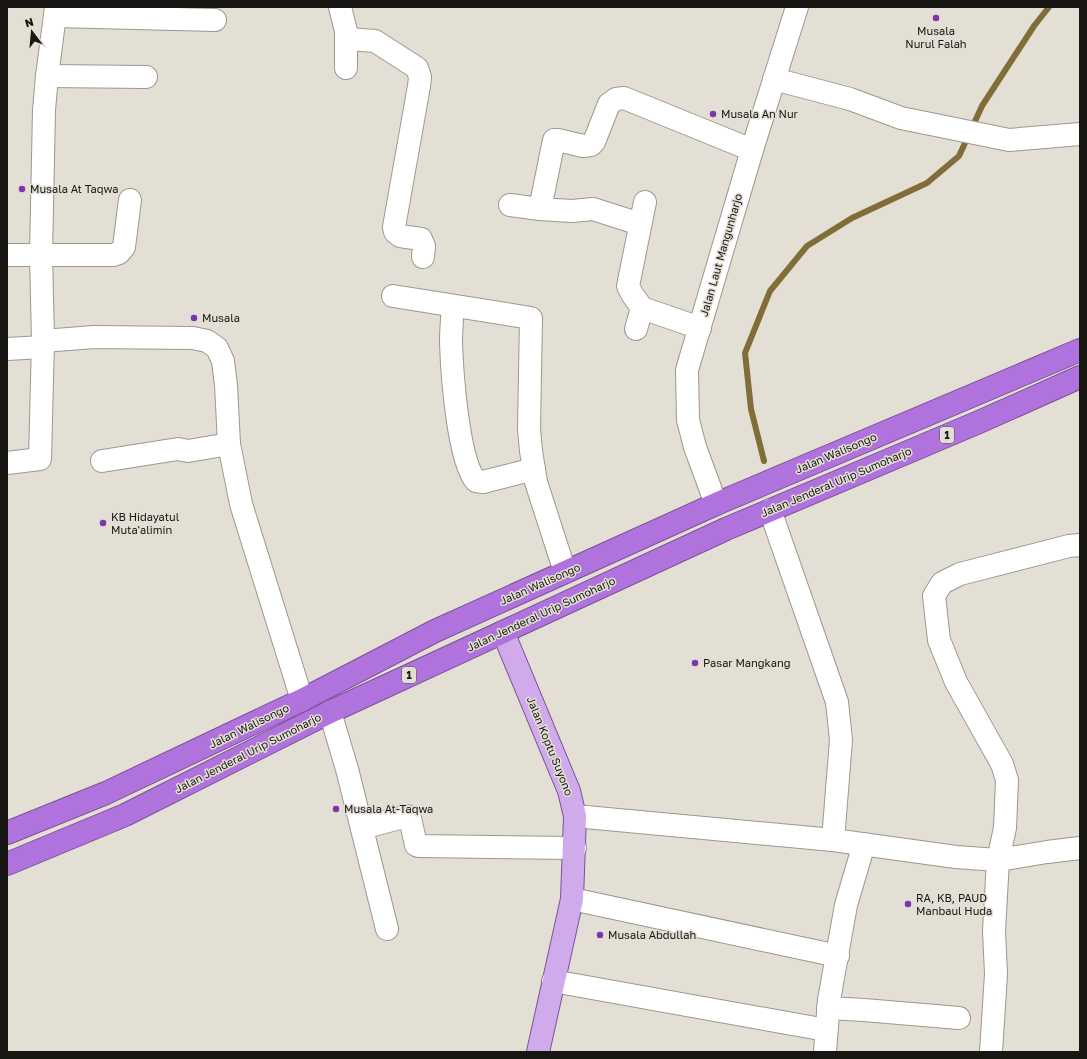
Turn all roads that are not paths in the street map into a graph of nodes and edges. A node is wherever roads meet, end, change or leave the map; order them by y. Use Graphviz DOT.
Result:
graph roads {
  1 [pos="340,7"];
  2 [pos="796,7"];
  3 [pos="56,12"];
  4 [pos="215,20"];
  5 [pos="347,39"];
  6 [pos="346,68"];
  7 [pos="47,76"];
  8 [pos="146,77"];
  9 [pos="774,79"];
  10 [pos="1080,134"];
  11 [pos="752,150"];
  12 [pos="130,200"];
  13 [pos="645,202"];
  14 [pos="510,205"];
  15 [pos="540,209"];
  16 [pos="640,224"];
  17 [pos="7,255"];
  18 [pos="41,255"];
  19 [pos="423,257"];
  20 [pos="393,296"];
  21 [pos="453,306"];
  22 [pos="642,308"];
  23 [pos="700,328"];
  24 [pos="636,329"];
  25 [pos="43,344"];
  26 [pos="7,348"];
  27 [pos="1080,350"];
  28 [pos="1080,377"];
  29 [pos="229,444"];
  30 [pos="102,461"];
  31 [pos="7,462"];
  32 [pos="534,469"];
  33 [pos="716,504"];
  34 [pos="770,510"];
  35 [pos="1080,545"];
  36 [pos="565,572"];
  37 [pos="503,632"];
  38 [pos="302,700"];
  39 [pos="330,712"];
  40 [pos="575,816"];
  41 [pos="362,828"];
  42 [pos="7,833"];
  43 [pos="833,840"];
  44 [pos="864,844"];
  45 [pos="574,848"];
  46 [pos="1080,848"];
  47 [pos="998,860"];
  48 [pos="7,864"];
  49 [pos="572,900"];
  50 [pos="387,929"];
  51 [pos="838,956"];
  52 [pos="554,981"];
  53 [pos="828,1008"];
  54 [pos="959,1018"];
  55 [pos="826,1030"];
  56 [pos="538,1052"];
  57 [pos="826,1052"];
  58 [pos="991,1052"];
  1 -- 5 [label="street"];
  2 -- 9 [label="street, Jalan Laut Mangunharjo"];
  3 -- 4 [label="street"];
  3 -- 7 [label="street"];
  5 -- 6 [label="street"];
  5 -- 19 [label="street"];
  7 -- 8 [label="street"];
  7 -- 18 [label="street"];
  9 -- 10 [label="street"];
  9 -- 11 [label="street, Jalan Laut Mangunharjo"];
  11 -- 15 [label="street"];
  11 -- 23 [label="street, Jalan Laut Mangunharjo"];
  12 -- 18 [label="street"];
  13 -- 16 [label="street"];
  14 -- 15 [label="street"];
  15 -- 16 [label="street"];
  16 -- 22 [label="street"];
  17 -- 18 [label="street"];
  18 -- 25 [label="street"];
  20 -- 21 [label="street"];
  21 -- 32 [label="street"];
  21 -- 32 [label="street"];
  22 -- 23 [label="street"];
  22 -- 24 [label="street"];
  23 -- 33 [label="street, Jalan Laut Mangunharjo"];
  25 -- 26 [label="street"];
  25 -- 29 [label="street"];
  25 -- 31 [label="street"];
  27 -- 33 [label="highway, Jalan Walisongo / 1"];
  28 -- 34 [label="highway, Jalan Jenderal Urip Sumoharjo / 1"];
  29 -- 30 [label="street"];
  29 -- 38 [label="street"];
  32 -- 36 [label="street"];
  33 -- 36 [label="highway, Jalan Walisongo / 1"];
  34 -- 37 [label="highway, Jalan Jenderal Urip Sumoharjo / 1"];
  34 -- 43 [label="street"];
  35 -- 47 [label="street"];
  36 -- 38 [label="highway, Jalan Walisongo / 1"];
  37 -- 39 [label="highway, Jalan Jenderal Urip Sumoharjo / 1"];
  37 -- 40 [label="main road, Jalan Koptu Suyono"];
  38 -- 42 [label="highway, Jalan Walisongo / 1"];
  39 -- 41 [label="street"];
  39 -- 48 [label="highway, Jalan Jenderal Urip Sumoharjo / 1"];
  40 -- 43 [label="street"];
  40 -- 45 [label="main road, Jalan Koptu Suyono"];
  41 -- 45 [label="street"];
  41 -- 50 [label="street"];
  43 -- 44 [label="street"];
  44 -- 47 [label="street"];
  44 -- 51 [label="street"];
  45 -- 49 [label="main road, Jalan Koptu Suyono"];
  46 -- 47 [label="street"];
  47 -- 58 [label="street"];
  49 -- 51 [label="street"];
  49 -- 52 [label="main road, Jalan Koptu Suyono"];
  51 -- 53 [label="street"];
  52 -- 55 [label="street"];
  52 -- 56 [label="main road, Jalan Koptu Suyono"];
  53 -- 54 [label="street"];
  53 -- 55 [label="street"];
  55 -- 57 [label="street"];
}
